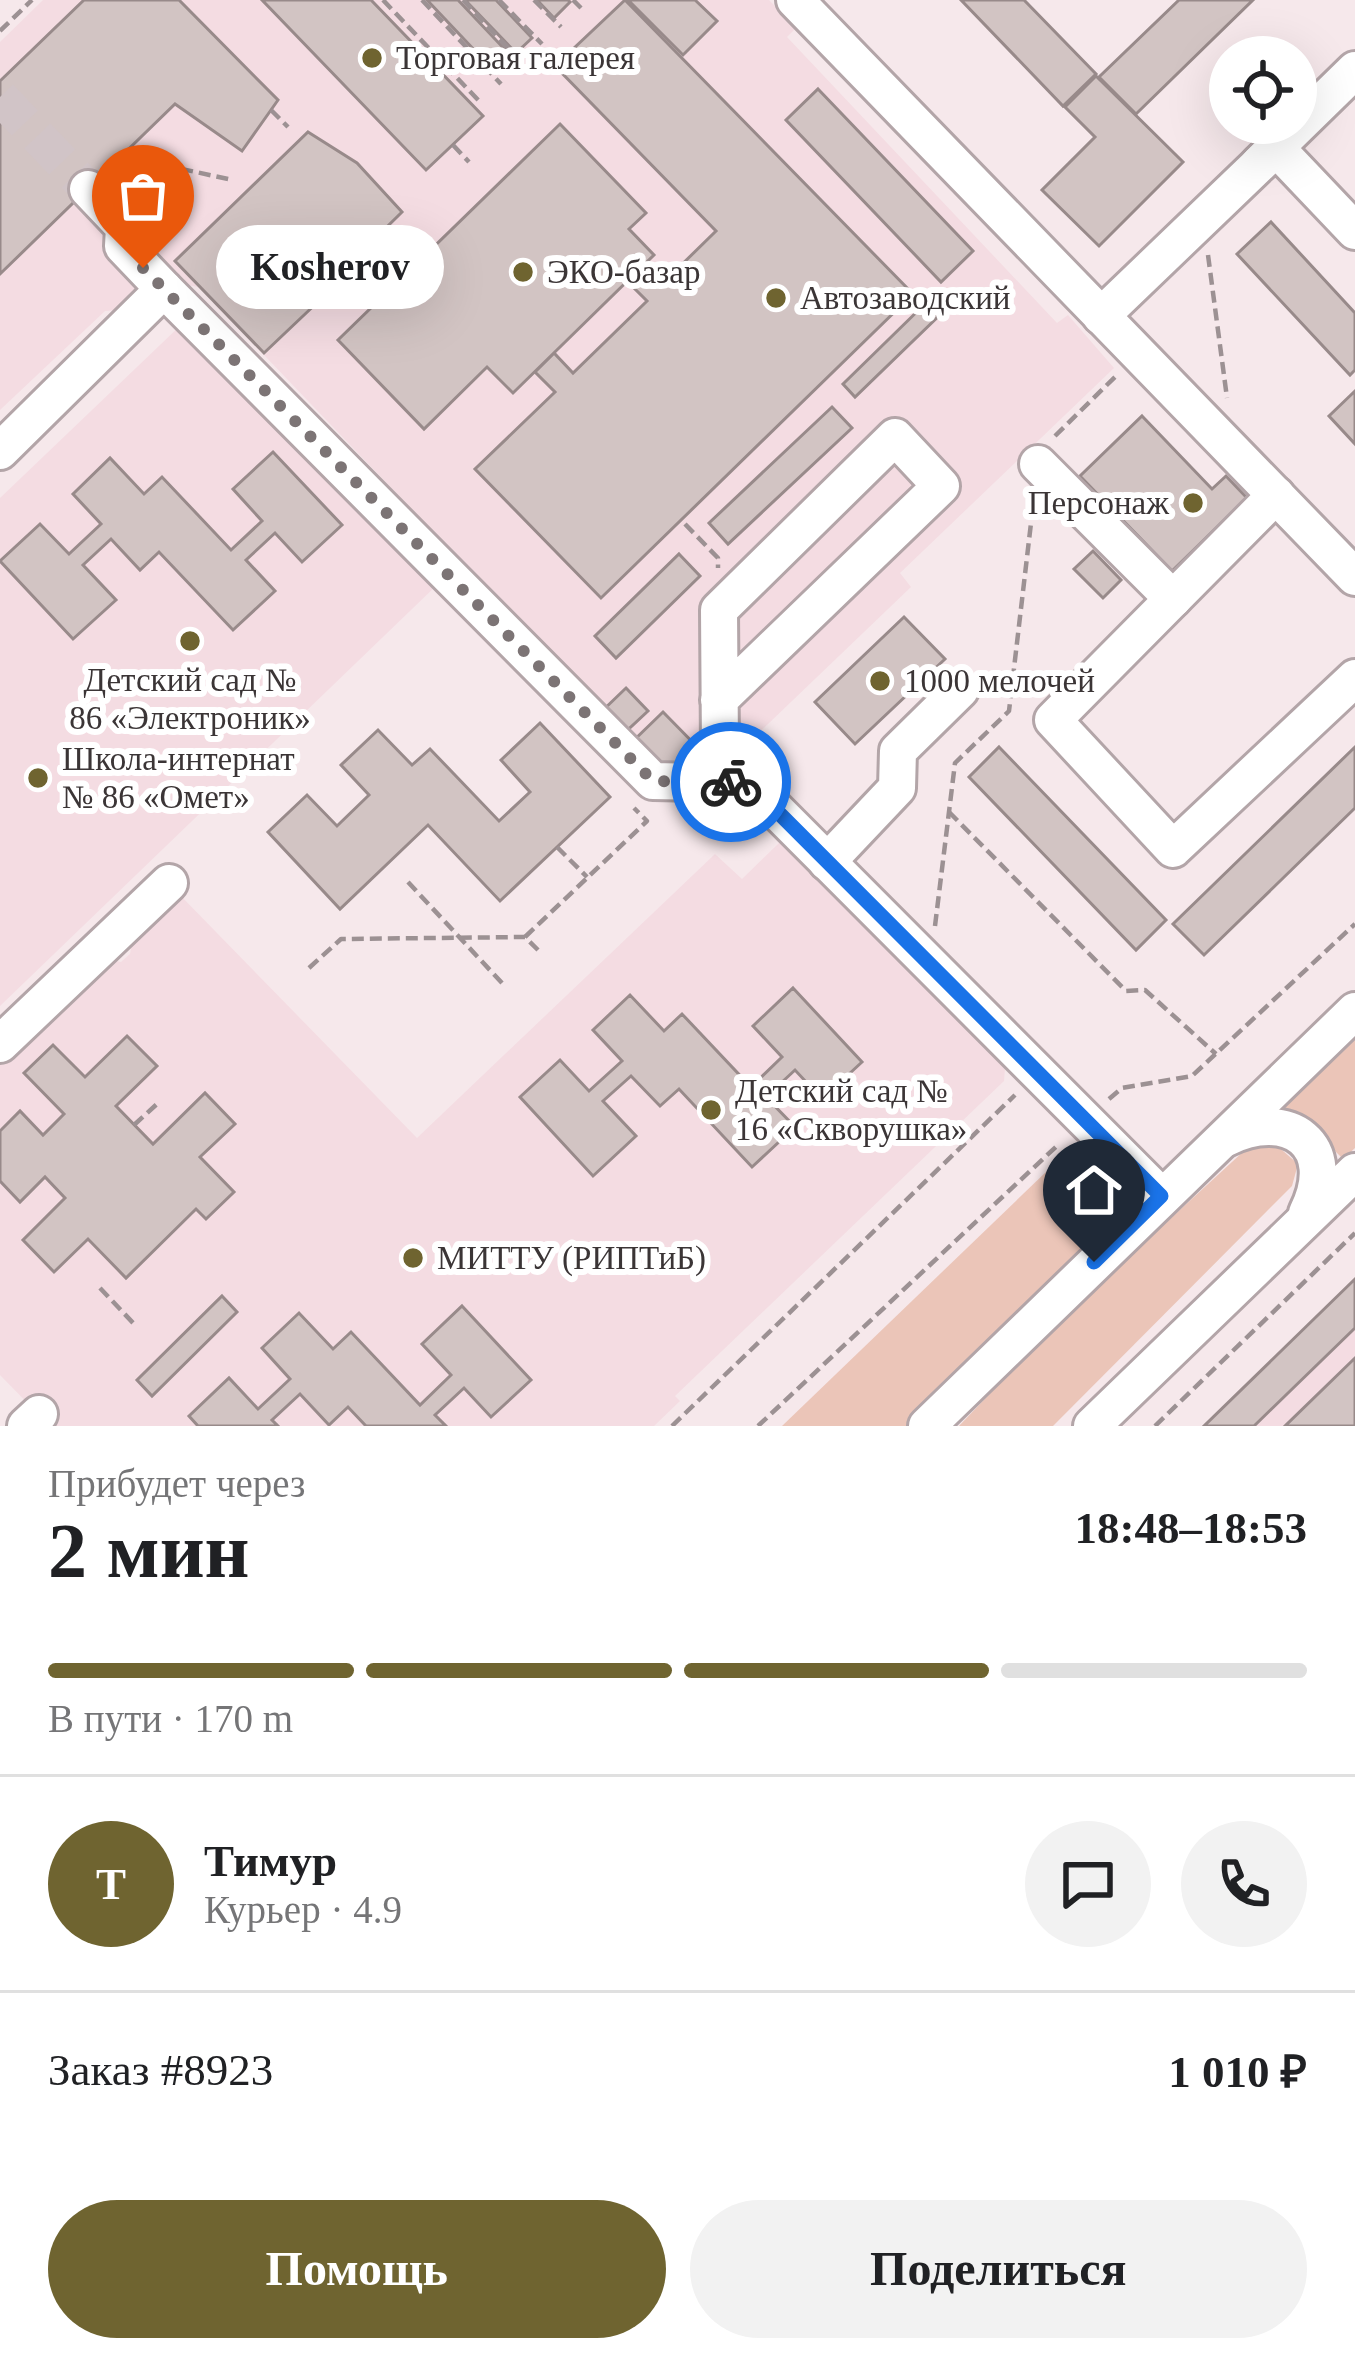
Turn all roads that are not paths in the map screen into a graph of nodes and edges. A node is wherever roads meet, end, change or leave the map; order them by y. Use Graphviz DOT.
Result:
graph roads {
  1 [pos="795,0"];
  2 [pos="1355,70"];
  3 [pos="1276,148"];
  4 [pos="1249,173"];
  5 [pos="91,193"];
  6 [pos="1355,231"];
  7 [pos="164,290"];
  8 [pos="1101,316"];
  9 [pos="0,451"];
  10 [pos="1038,464"];
  11 [pos="1276,495"];
  12 [pos="1355,577"];
  13 [pos="1173,599"];
  14 [pos="1355,678"];
  15 [pos="960,690"];
  16 [pos="719,700"];
  17 [pos="749,783"];
  18 [pos="827,862"];
  19 [pos="170,884"];
  20 [pos="1355,1011"];
  21 [pos="0,1044"];
  22 [pos="1213,1145"];
  23 [pos="1355,1172"];
  24 [pos="1161,1196"];
  25 [pos="1303,1221"];
  26 [pos="927,1426"];
  27 [pos="1091,1426"];
  1 -- 8 [label="street"];
  2 -- 3 [label="street"];
  3 -- 4 [label="street"];
  3 -- 6 [label="street"];
  3 -- 8 [label="street"];
  5 -- 7 [label="street"];
  7 -- 9 [label="street"];
  7 -- 17 [label="street"];
  8 -- 11 [label="street"];
  10 -- 13 [label="street"];
  11 -- 12 [label="street"];
  11 -- 13 [label="street"];
  13 -- 14 [label="street"];
  15 -- 18 [label="street"];
  16 -- 16 [label="street"];
  16 -- 17 [label="street"];
  17 -- 18 [label="street"];
  18 -- 24 [label="street"];
  19 -- 21 [label="street"];
  20 -- 22 [label="street"];
  22 -- 24 [label="street"];
  22 -- 25 [label="street"];
  23 -- 25 [label="street"];
  24 -- 26 [label="street"];
  25 -- 27 [label="street"];
}
